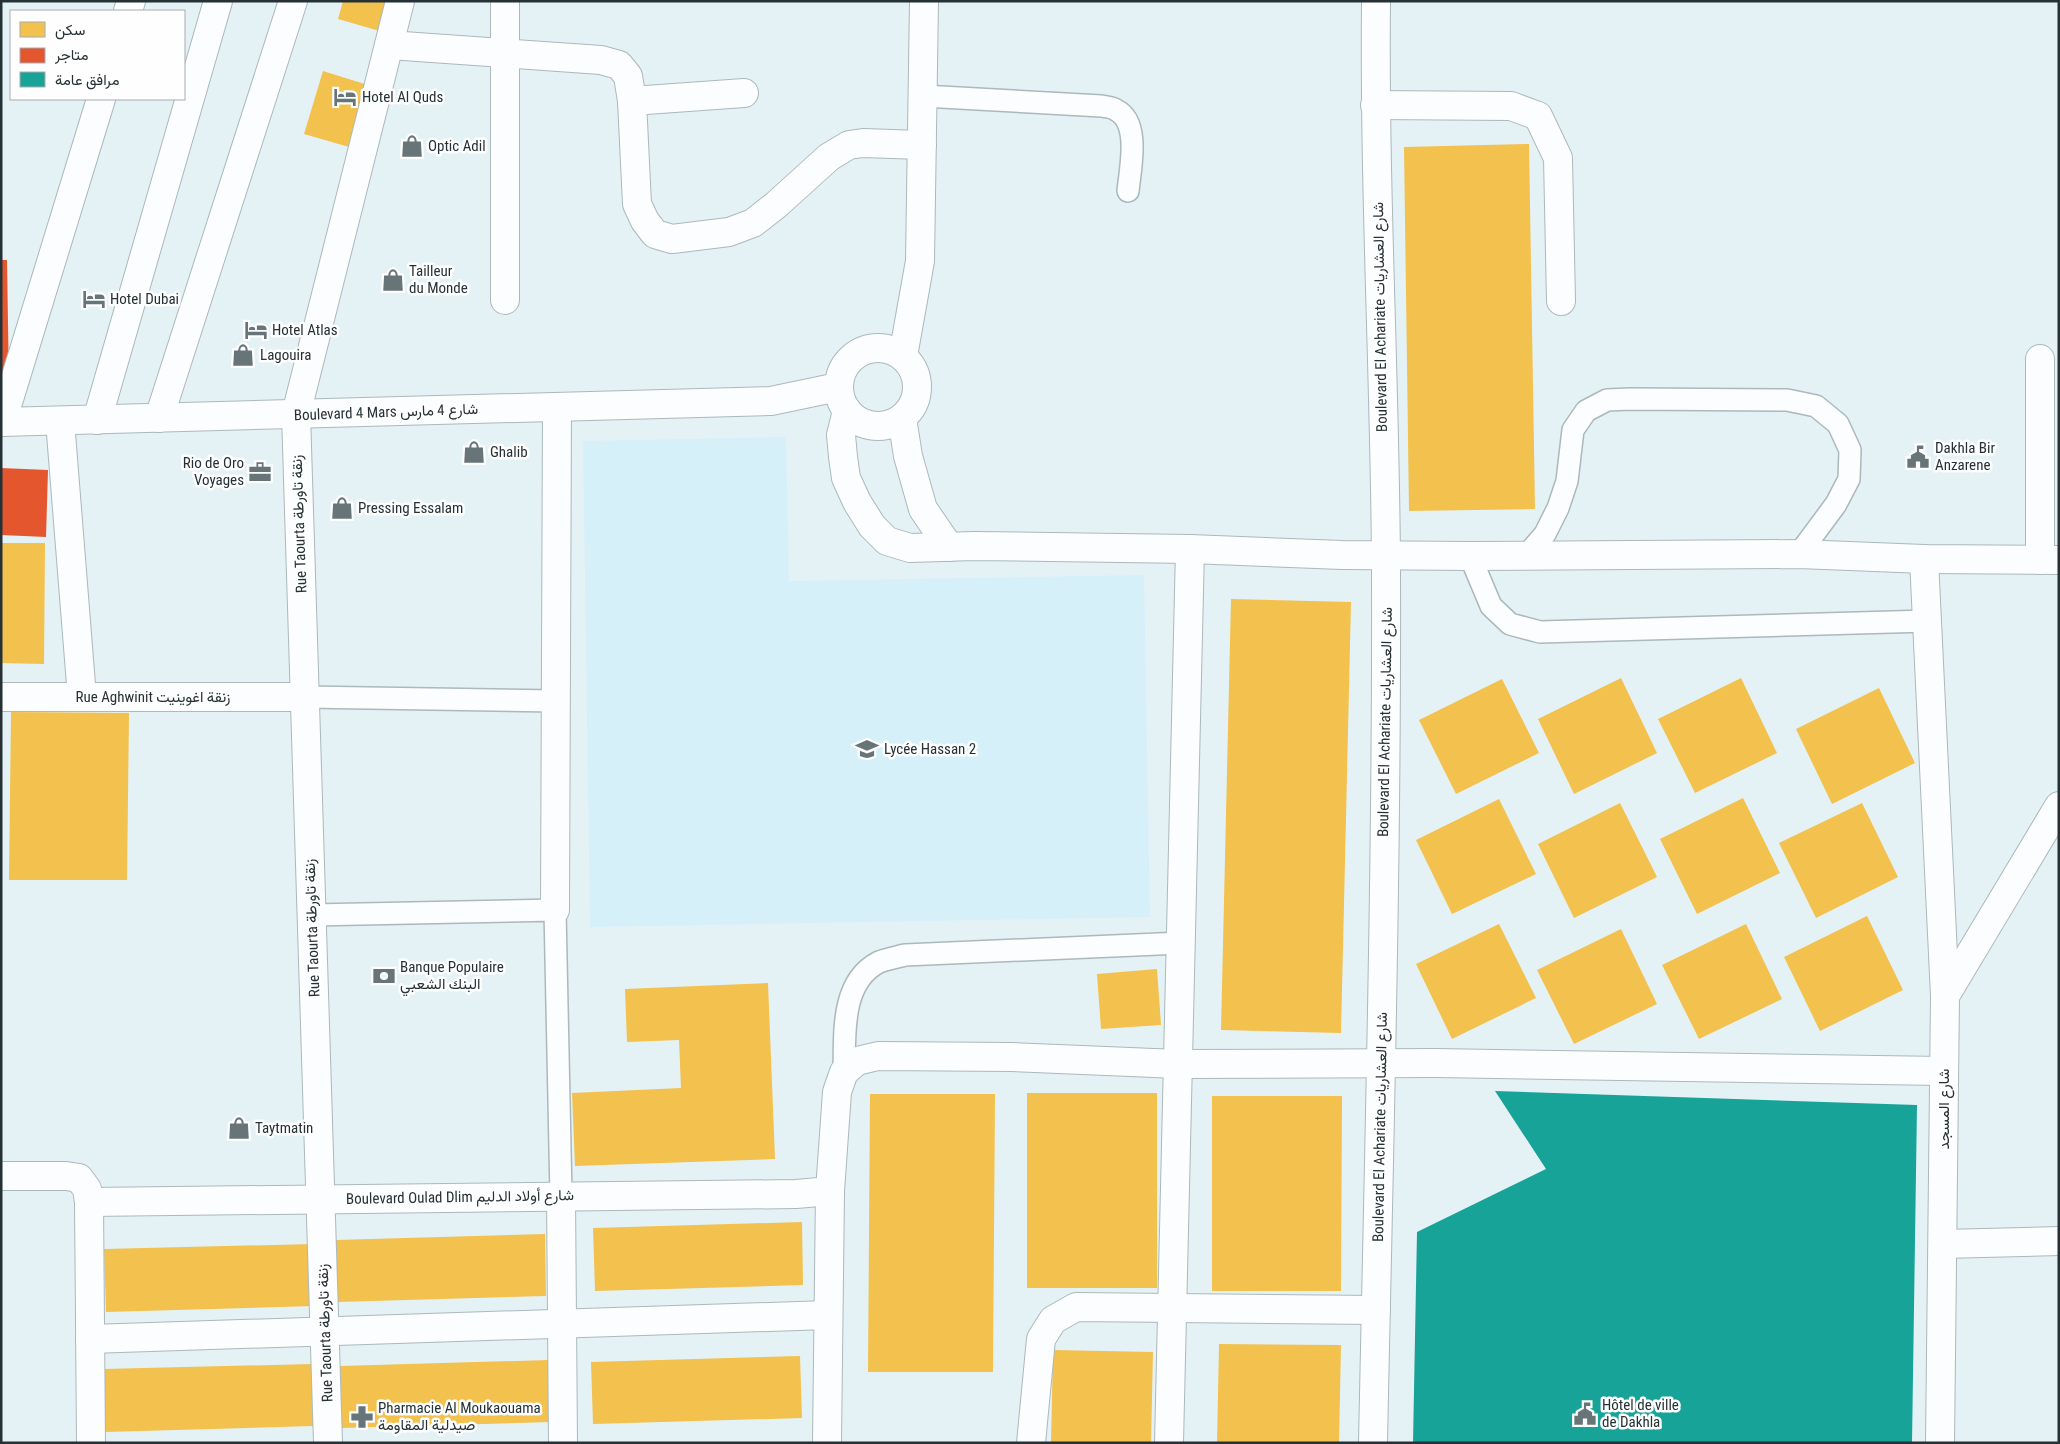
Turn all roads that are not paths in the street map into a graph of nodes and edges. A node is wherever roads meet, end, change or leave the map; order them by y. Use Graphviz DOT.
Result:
graph roads {
  1 [pos="218,1"];
  2 [pos="294,1"];
  3 [pos="400,1"];
  4 [pos="505,1"];
  5 [pos="924,1"];
  6 [pos="1376,1"];
  7 [pos="389,45"];
  8 [pos="505,53"];
  9 [pos="744,93"];
  10 [pos="923,96"];
  11 [pos="101,100"];
  12 [pos="632,101"];
  13 [pos="1375,105"];
  14 [pos="922,145"];
  15 [pos="1128,192"];
  16 [pos="505,300"];
  17 [pos="1561,301"];
  18 [pos="903,356"];
  19 [pos="2040,359"];
  20 [pos="842,399"];
  21 [pos="557,407"];
  22 [pos="296,414"];
  23 [pos="159,418"];
  24 [pos="902,418"];
  25 [pos="97,420"];
  26 [pos="60,421"];
  27 [pos="2,422"];
  28 [pos="949,547"];
  29 [pos="1190,549"];
  30 [pos="1799,554"];
  31 [pos="1386,555"];
  32 [pos="1527,555"];
  33 [pos="1470,556"];
  34 [pos="1924,559"];
  35 [pos="2049,560"];
  36 [pos="1927,621"];
  37 [pos="1,697"];
  38 [pos="82,697"];
  39 [pos="305,697"];
  40 [pos="556,701"];
  41 [pos="2059,806"];
  42 [pos="555,910"];
  43 [pos="312,915"];
  44 [pos="1181,942"];
  45 [pos="1945,996"];
  46 [pos="1382,1063"];
  47 [pos="1178,1064"];
  48 [pos="1944,1071"];
  49 [pos="844,1072"];
  50 [pos="1,1176"];
  51 [pos="830,1191"];
  52 [pos="561,1196"];
  53 [pos="320,1199"];
  54 [pos="89,1202"];
  55 [pos="2059,1241"];
  56 [pos="1943,1244"];
  57 [pos="1172,1308"];
  58 [pos="1376,1310"];
  59 [pos="828,1316"];
  60 [pos="562,1323"];
  61 [pos="324,1331"];
  62 [pos="90,1339"];
  63 [pos="91,1443"];
  64 [pos="328,1443"];
  65 [pos="563,1443"];
  66 [pos="827,1443"];
  67 [pos="1031,1443"];
  68 [pos="1169,1443"];
  69 [pos="1373,1443"];
  70 [pos="1940,1443"];
  1 -- 25 [label="street"];
  2 -- 23 [label="street"];
  3 -- 7 [label="street, Rue Taourta زنقة تاورطة"];
  4 -- 8 [label="street"];
  5 -- 10 [label="street"];
  6 -- 13 [label="street, Boulevard El Achariate شارع العشاريات"];
  7 -- 8 [label="street"];
  7 -- 22 [label="street, Rue Taourta زنقة تاورطة"];
  8 -- 12 [label="street"];
  8 -- 16 [label="street"];
  9 -- 12 [label="street"];
  10 -- 14 [label="street"];
  10 -- 15 [label="lane"];
  11 -- 27 [label="street"];
  12 -- 14 [label="street"];
  13 -- 17 [label="street"];
  13 -- 31 [label="street, Boulevard El Achariate شارع العشاريات"];
  14 -- 18 [label="street"];
  18 -- 20 [label="street"];
  18 -- 24 [label="street"];
  19 -- 35 [label="street"];
  20 -- 21 [label="street, Boulevard 4 Mars شارع 4 مارس"];
  20 -- 24 [label="street"];
  20 -- 28 [label="street"];
  21 -- 22 [label="street, Boulevard 4 Mars شارع 4 مارس"];
  21 -- 40 [label="street"];
  22 -- 23 [label="street, Boulevard 4 Mars شارع 4 مارس"];
  22 -- 39 [label="street, Rue Taourta زنقة تاورطة"];
  23 -- 25 [label="street, Boulevard 4 Mars شارع 4 مارس"];
  24 -- 28 [label="street"];
  25 -- 26 [label="street, Boulevard 4 Mars شارع 4 مارس"];
  26 -- 27 [label="street, Boulevard 4 Mars شارع 4 مارس"];
  26 -- 38 [label="street"];
  28 -- 29 [label="street"];
  29 -- 31 [label="street"];
  29 -- 44 [label="street"];
  30 -- 32 [label="street"];
  30 -- 32 [label="lane"];
  30 -- 34 [label="street"];
  31 -- 33 [label="street"];
  31 -- 46 [label="street, Boulevard El Achariate شارع العشاريات"];
  32 -- 33 [label="street"];
  33 -- 36 [label="lane"];
  34 -- 35 [label="street"];
  34 -- 36 [label="street, شارع المسجد"];
  36 -- 45 [label="street, شارع المسجد"];
  37 -- 38 [label="street, Rue Aghwinit زنقة اغوينيت"];
  38 -- 39 [label="street, Rue Aghwinit زنقة اغوينيت"];
  39 -- 40 [label="lane"];
  39 -- 43 [label="street, Rue Taourta زنقة تاورطة"];
  40 -- 42 [label="street"];
  41 -- 45 [label="street"];
  42 -- 43 [label="lane"];
  42 -- 52 [label="lane"];
  43 -- 53 [label="street, Rue Taourta زنقة تاورطة"];
  44 -- 47 [label="street"];
  44 -- 49 [label="lane"];
  45 -- 48 [label="street, شارع المسجد"];
  46 -- 47 [label="street"];
  46 -- 48 [label="street"];
  46 -- 58 [label="street, Boulevard El Achariate شارع العشاريات"];
  47 -- 49 [label="street"];
  47 -- 57 [label="street"];
  48 -- 56 [label="street, شارع المسجد"];
  49 -- 51 [label="street"];
  50 -- 54 [label="street"];
  51 -- 52 [label="street, Boulevard Oulad Dlim شارع أولاد الدليم"];
  51 -- 59 [label="street"];
  52 -- 53 [label="street, Boulevard Oulad Dlim شارع أولاد الدليم"];
  52 -- 60 [label="street"];
  53 -- 54 [label="street, Boulevard Oulad Dlim شارع أولاد الدليم"];
  53 -- 61 [label="street, Rue Taourta زنقة تاورطة"];
  54 -- 62 [label="street"];
  55 -- 56 [label="street"];
  56 -- 70 [label="street, شارع المسجد"];
  57 -- 58 [label="street"];
  57 -- 67 [label="street"];
  57 -- 68 [label="street"];
  58 -- 69 [label="street, Boulevard El Achariate شارع العشاريات"];
  59 -- 60 [label="street"];
  59 -- 66 [label="street"];
  60 -- 61 [label="street"];
  60 -- 65 [label="street"];
  61 -- 62 [label="street"];
  61 -- 64 [label="street, Rue Taourta زنقة تاورطة"];
  62 -- 63 [label="street"];
}
